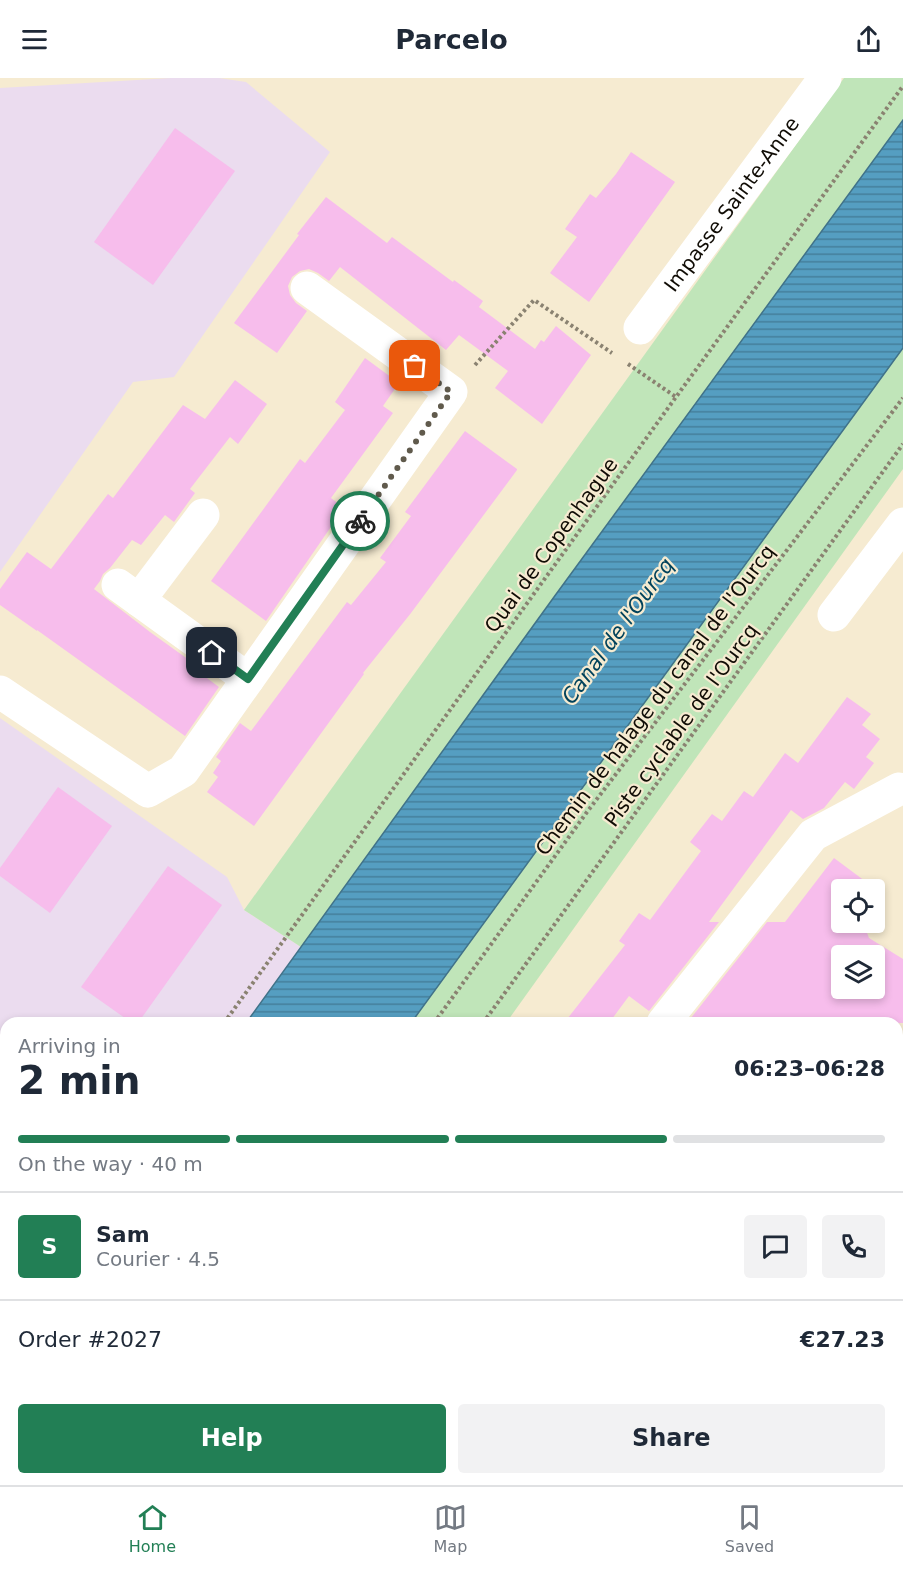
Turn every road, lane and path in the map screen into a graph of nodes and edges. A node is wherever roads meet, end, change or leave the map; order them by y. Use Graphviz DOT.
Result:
graph roads {
  1 [pos="825,78"];
  2 [pos="903,86"];
  3 [pos="307,288"];
  4 [pos="640,328"];
  5 [pos="451,392"];
  6 [pos="676,397"];
  7 [pos="903,398"];
  8 [pos="903,444"];
  9 [pos="203,515"];
  10 [pos="903,524"];
  11 [pos="834,615"];
  12 [pos="248,679"];
  13 [pos="0,692"];
  14 [pos="899,789"];
  15 [pos="228,1017"];
  16 [pos="438,1017"];
  17 [pos="487,1017"];
  18 [pos="668,1017"];
  1 -- 4 [label="street, Impasse Sainte-Anne"];
  2 -- 6 [label="path, Quai de Copenhague"];
  3 -- 5 [label="street"];
  5 -- 6 [label="path"];
  5 -- 12 [label="street"];
  6 -- 15 [label="path, Quai de Copenhague"];
  7 -- 16 [label="path, Chemin de halage du canal de l'Ourcq"];
  8 -- 17 [label="path, Piste cyclable de l'Ourcq"];
  9 -- 12 [label="street"];
  10 -- 11 [label="street"];
  12 -- 13 [label="street"];
  14 -- 18 [label="street"];
}
